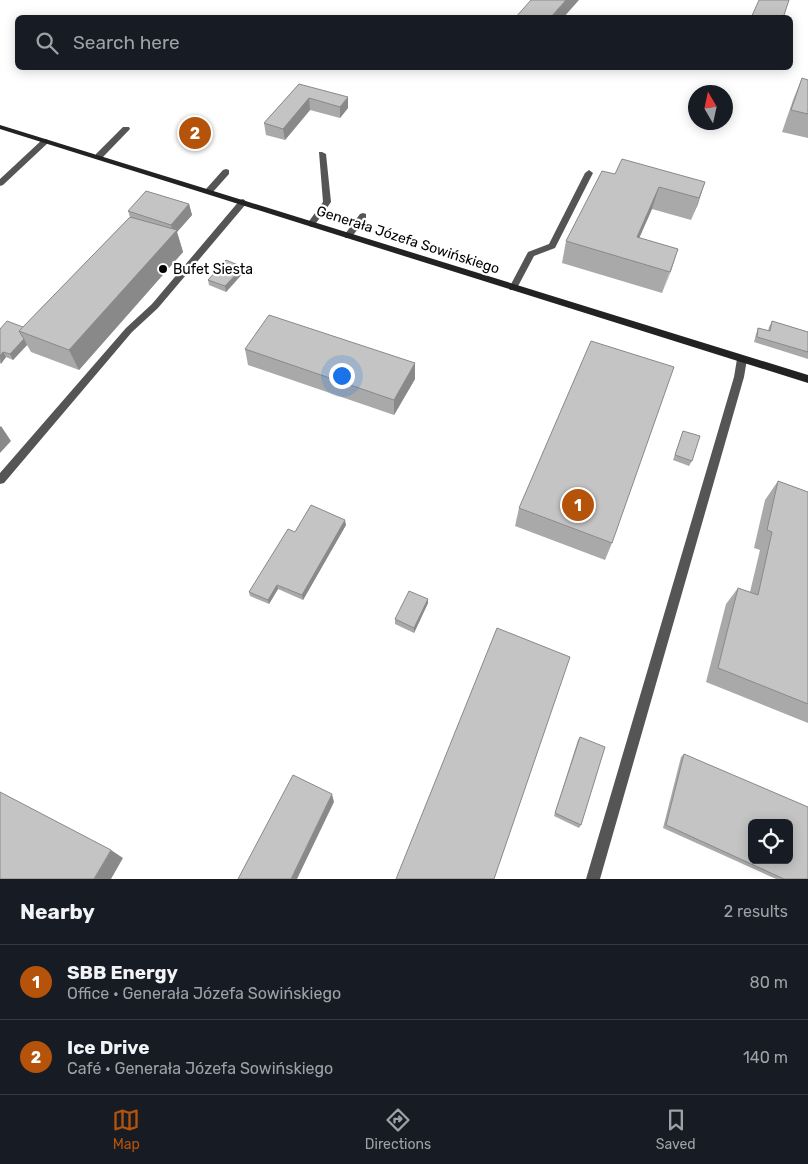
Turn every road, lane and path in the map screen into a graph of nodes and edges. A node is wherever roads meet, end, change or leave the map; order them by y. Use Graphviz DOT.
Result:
graph roads {
  1 [pos="0,126"];
  2 [pos="126,129"];
  3 [pos="46,141"];
  4 [pos="322,154"];
  5 [pos="99,156"];
  6 [pos="226,172"];
  7 [pos="589,173"];
  8 [pos="0,183"];
  9 [pos="209,191"];
  10 [pos="243,202"];
  11 [pos="363,216"];
  12 [pos="311,224"];
  13 [pos="348,236"];
  14 [pos="513,288"];
  15 [pos="742,359"];
  16 [pos="808,379"];
  17 [pos="0,480"];
  18 [pos="593,879"];
  1 -- 3 [label="street, Generała Józefa Sowińskiego"];
  2 -- 5 [label="lane"];
  3 -- 5 [label="street, Generała Józefa Sowińskiego"];
  3 -- 8 [label="lane"];
  4 -- 12 [label="lane"];
  5 -- 9 [label="street, Generała Józefa Sowińskiego"];
  6 -- 9 [label="lane"];
  7 -- 14 [label="lane"];
  9 -- 10 [label="street, Generała Józefa Sowińskiego"];
  10 -- 12 [label="street, Generała Józefa Sowińskiego"];
  10 -- 17 [label="lane"];
  11 -- 13 [label="lane"];
  12 -- 13 [label="street, Generała Józefa Sowińskiego"];
  13 -- 14 [label="street, Generała Józefa Sowińskiego"];
  14 -- 15 [label="street, Generała Józefa Sowińskiego"];
  15 -- 16 [label="street, Generała Józefa Sowińskiego"];
  15 -- 18 [label="lane"];
}
